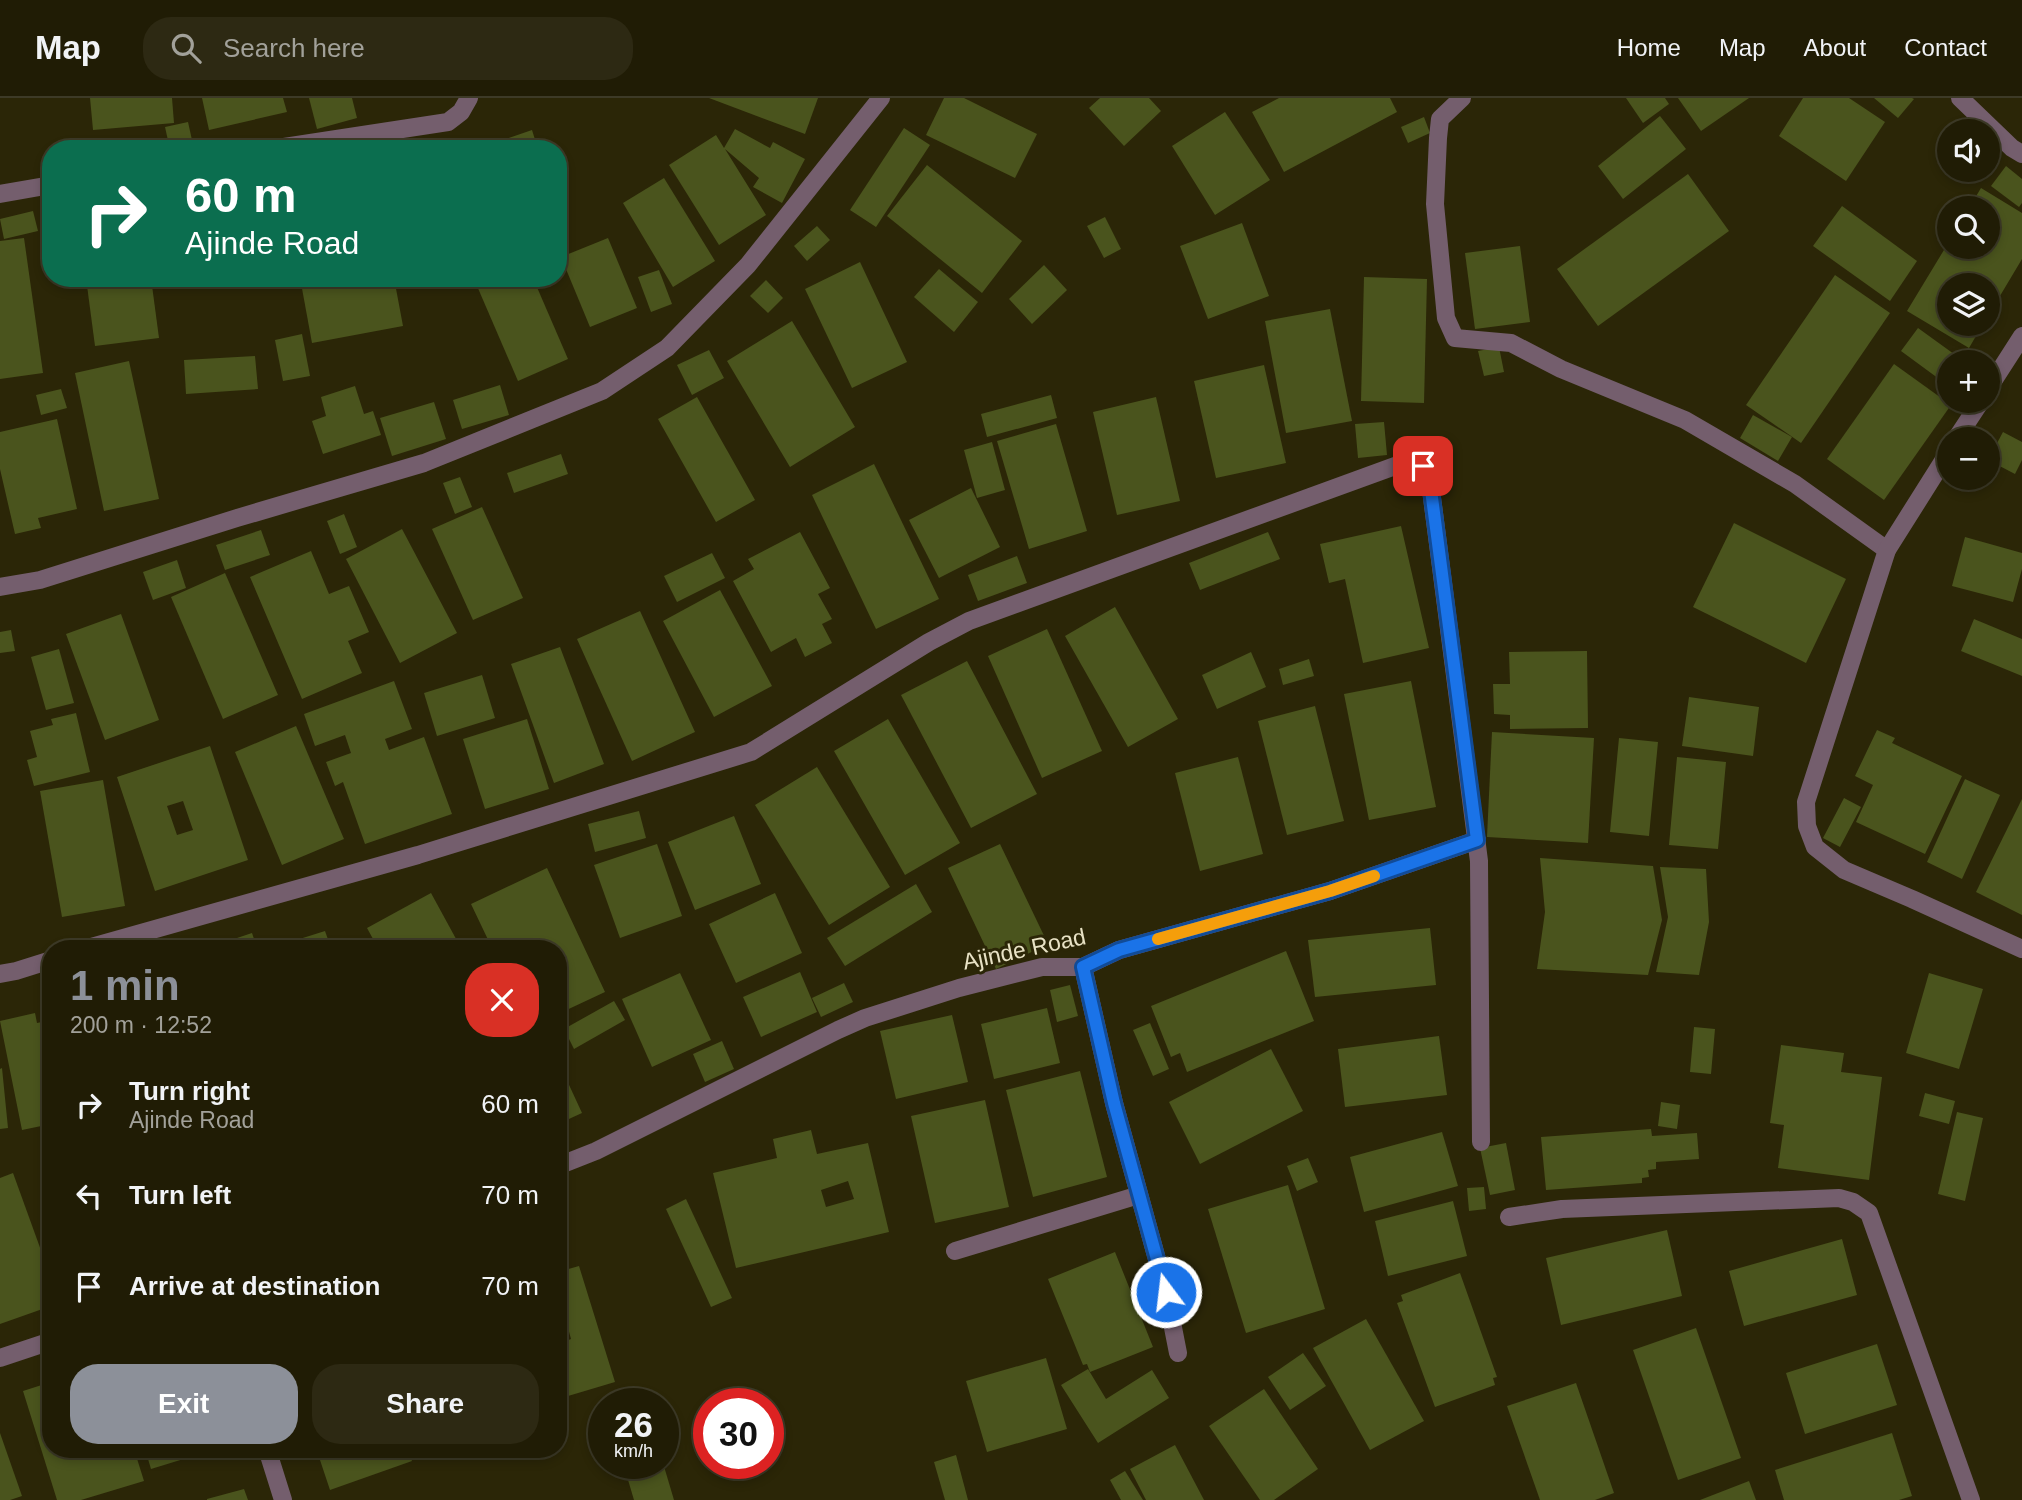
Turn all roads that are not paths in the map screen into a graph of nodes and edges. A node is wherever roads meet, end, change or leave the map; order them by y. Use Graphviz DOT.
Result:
graph roads {
  1 [pos="469,98"];
  2 [pos="881,98"];
  3 [pos="1462,98"];
  4 [pos="1960,98"];
  5 [pos="328,140"];
  6 [pos="2022,154"];
  7 [pos="42,187"];
  8 [pos="0,194"];
  9 [pos="2022,336"];
  10 [pos="2000,370"];
  11 [pos="1937,471"];
  12 [pos="1887,550"];
  13 [pos="0,587"];
  14 [pos="1477,840"];
  15 [pos="116,940"];
  16 [pos="2022,949"];
  17 [pos="42,963"];
  18 [pos="1083,967"];
  19 [pos="0,974"];
  20 [pos="1481,1142"];
  21 [pos="567,1163"];
  22 [pos="1139,1195"];
  23 [pos="1508,1217"];
  24 [pos="955,1251"];
  25 [pos="42,1344"];
  26 [pos="1178,1353"];
  27 [pos="0,1358"];
  28 [pos="270,1458"];
  29 [pos="283,1500"];
  30 [pos="1971,1500"];
  1 -- 5 [label="street"];
  2 -- 13 [label="street"];
  3 -- 12 [label="street"];
  4 -- 6 [label="street"];
  7 -- 8 [label="street"];
  9 -- 10 [label="street"];
  11 -- 12 [label="street"];
  12 -- 16 [label="street"];
  14 -- 15 [label="street"];
  14 -- 18 [label="street, Ajinde Road"];
  14 -- 20 [label="street"];
  17 -- 19 [label="street"];
  18 -- 21 [label="street, Ajinde Road"];
  18 -- 22 [label="street"];
  22 -- 24 [label="street"];
  22 -- 26 [label="street"];
  23 -- 30 [label="street"];
  25 -- 27 [label="street"];
  28 -- 29 [label="street"];
}
